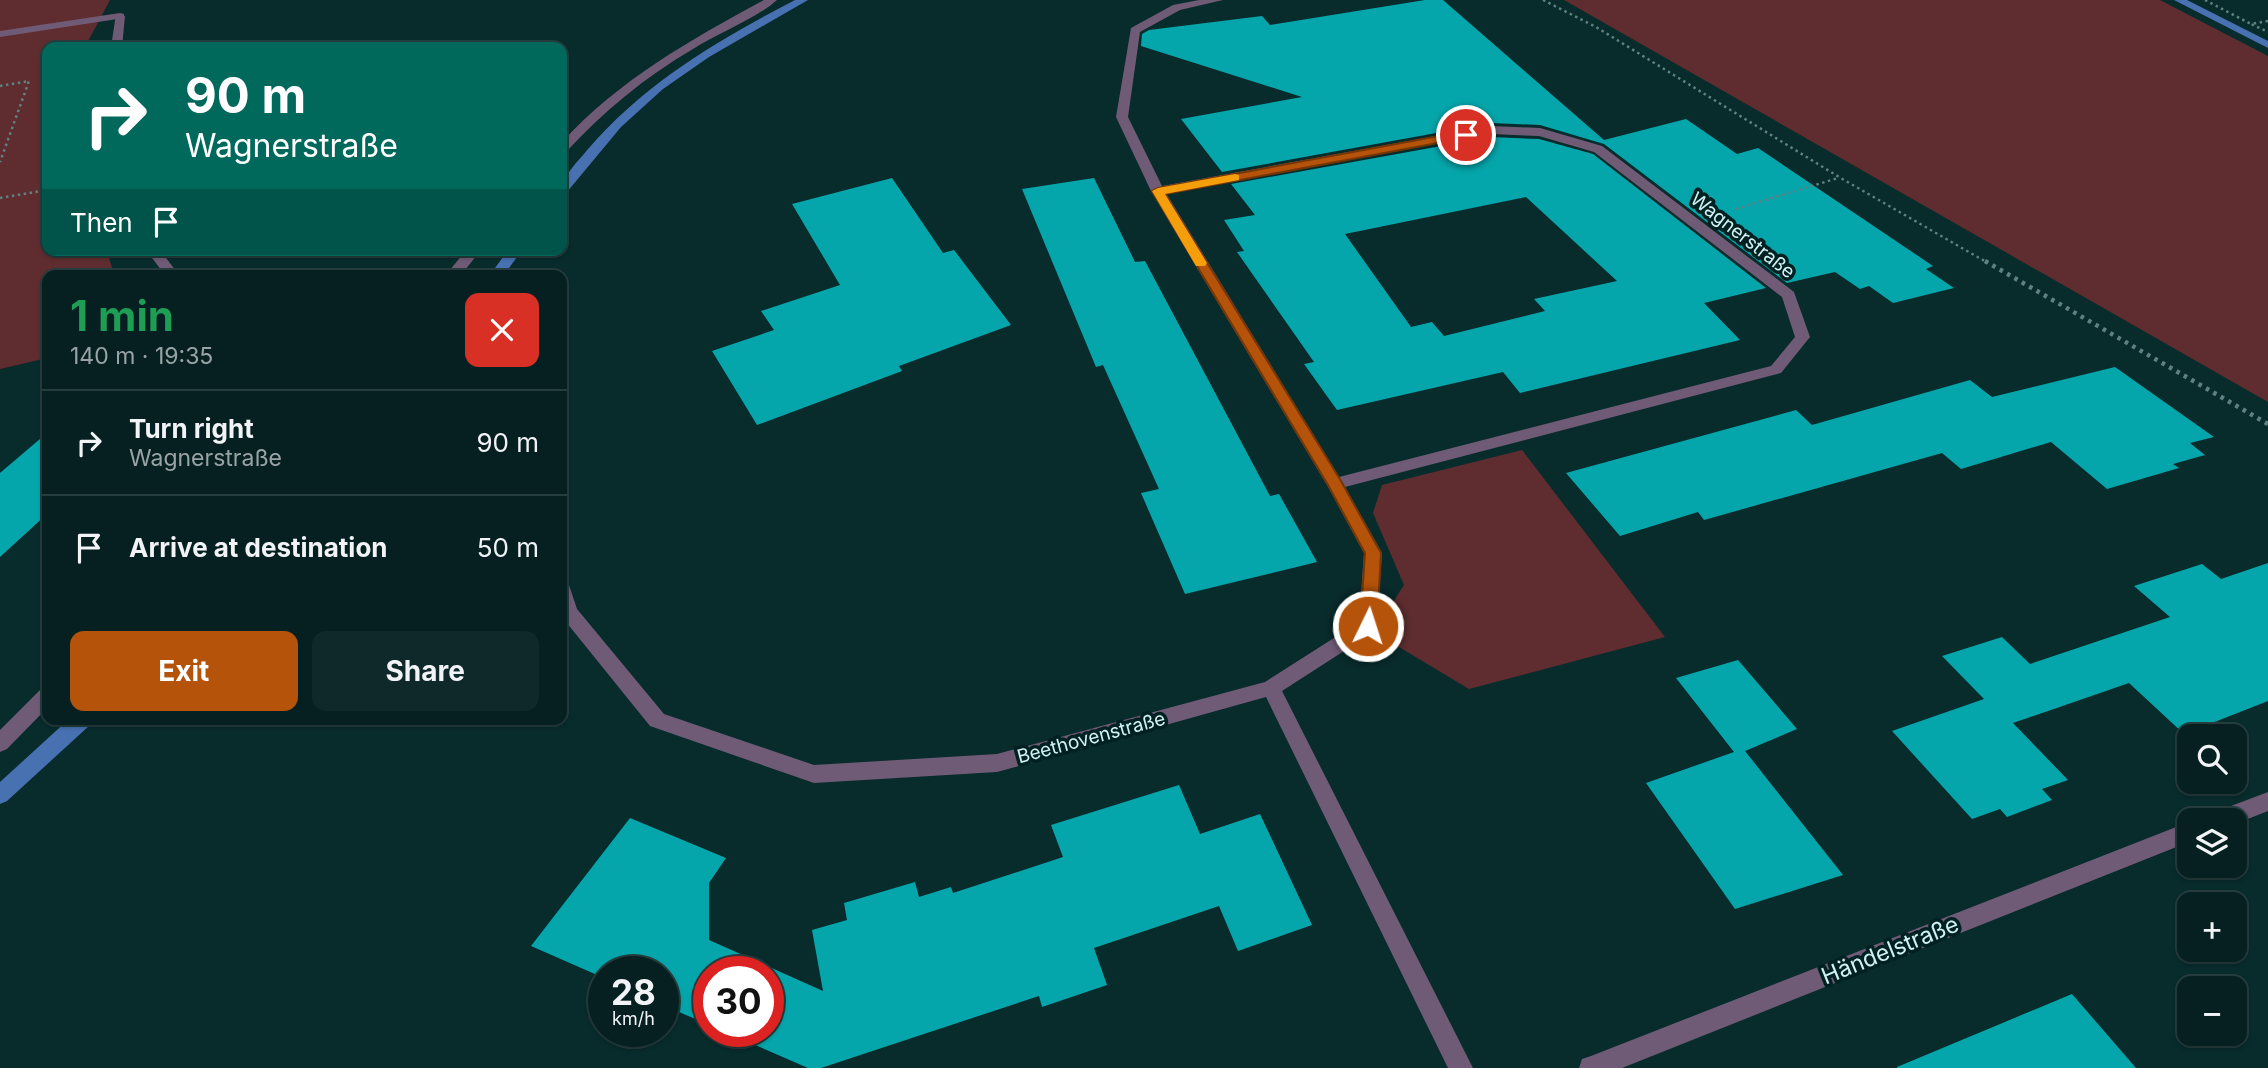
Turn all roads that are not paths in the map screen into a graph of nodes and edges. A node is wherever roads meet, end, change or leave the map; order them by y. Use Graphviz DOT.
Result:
graph roads {
  1 [pos="772,0"];
  2 [pos="1218,0"];
  3 [pos="0,34"];
  4 [pos="117,42"];
  5 [pos="567,144"];
  6 [pos="1158,191"];
  7 [pos="158,256"];
  8 [pos="469,256"];
  9 [pos="168,270"];
  10 [pos="457,270"];
  11 [pos="1335,484"];
  12 [pos="567,608"];
  13 [pos="1271,688"];
  14 [pos="42,701"];
  15 [pos="0,743"];
  16 [pos="2268,801"];
  17 [pos="2247,809"];
  18 [pos="2177,837"];
  19 [pos="1461,1068"];
  20 [pos="1591,1068"];
  1 -- 5 [label="street"];
  2 -- 6 [label="street"];
  3 -- 4 [label="street"];
  6 -- 11 [label="street"];
  6 -- 11 [label="street, Wagnerstraße"];
  7 -- 9 [label="street"];
  8 -- 10 [label="street"];
  11 -- 13 [label="street, Beethovenstraße"];
  12 -- 13 [label="street, Beethovenstraße"];
  13 -- 19 [label="street"];
  14 -- 15 [label="street"];
  16 -- 17 [label="street"];
  18 -- 20 [label="street, Händelstraße"];
}
